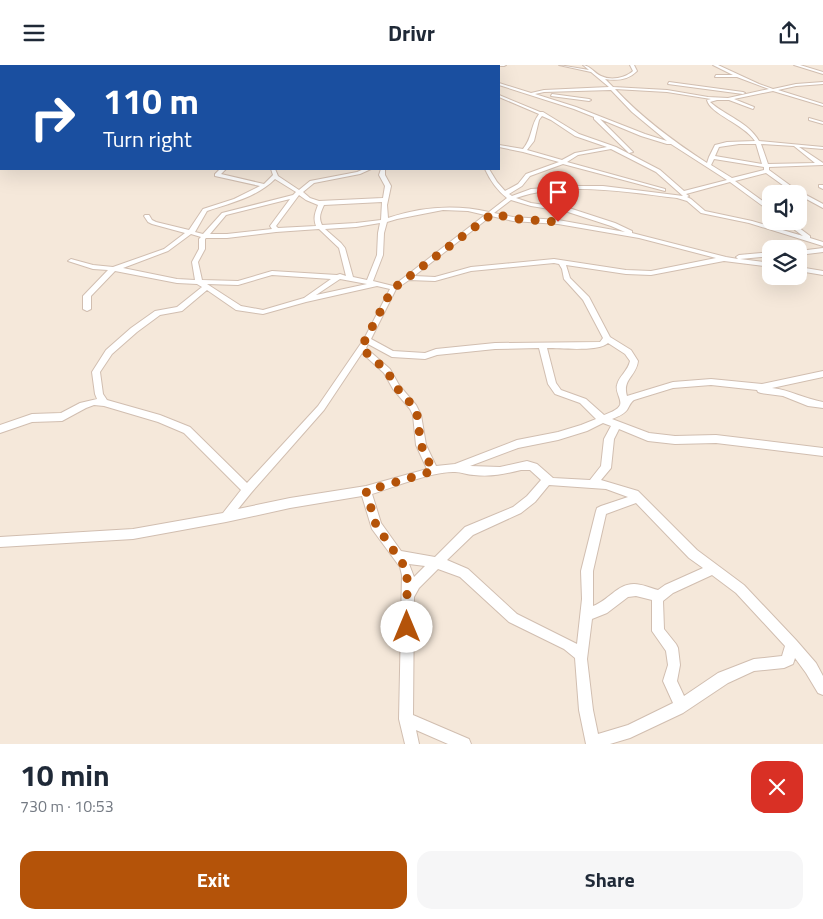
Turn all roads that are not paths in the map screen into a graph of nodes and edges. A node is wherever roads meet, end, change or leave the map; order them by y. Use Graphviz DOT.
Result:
graph roads {
  1 [pos="561,65"];
  2 [pos="585,65"];
  3 [pos="632,65"];
  4 [pos="715,65"];
  5 [pos="796,65"];
  6 [pos="572,66"];
  7 [pos="806,68"];
  8 [pos="596,73"];
  9 [pos="823,73"];
  10 [pos="808,74"];
  11 [pos="738,76"];
  12 [pos="716,77"];
  13 [pos="602,78"];
  14 [pos="803,79"];
  15 [pos="669,83"];
  16 [pos="823,83"];
  17 [pos="500,85"];
  18 [pos="796,85"];
  19 [pos="612,89"];
  20 [pos="585,90"];
  21 [pos="771,90"];
  22 [pos="532,93"];
  23 [pos="750,93"];
  24 [pos="500,96"];
  25 [pos="720,99"];
  26 [pos="728,99"];
  27 [pos="590,100"];
  28 [pos="823,105"];
  29 [pos="753,108"];
  30 [pos="542,113"];
  31 [pos="595,116"];
  32 [pos="811,119"];
  33 [pos="823,123"];
  34 [pos="674,144"];
  35 [pos="758,144"];
  36 [pos="500,146"];
  37 [pos="796,146"];
  38 [pos="614,148"];
  39 [pos="823,149"];
  40 [pos="524,151"];
  41 [pos="711,157"];
  42 [pos="640,161"];
  43 [pos="564,162"];
  44 [pos="822,164"];
  45 [pos="709,165"];
  46 [pos="766,168"];
  47 [pos="222,170"];
  48 [pos="366,170"];
  49 [pos="383,170"];
  50 [pos="488,170"];
  51 [pos="274,172"];
  52 [pos="731,179"];
  53 [pos="265,186"];
  54 [pos="297,194"];
  55 [pos="680,194"];
  56 [pos="508,196"];
  57 [pos="386,200"];
  58 [pos="320,203"];
  59 [pos="762,203"];
  60 [pos="823,206"];
  61 [pos="492,214"];
  62 [pos="147,216"];
  63 [pos="384,221"];
  64 [pos="321,228"];
  65 [pos="276,230"];
  66 [pos="800,230"];
  67 [pos="190,232"];
  68 [pos="203,236"];
  69 [pos="639,236"];
  70 [pos="822,244"];
  71 [pos="823,250"];
  72 [pos="807,252"];
  73 [pos="762,255"];
  74 [pos="728,259"];
  75 [pos="71,261"];
  76 [pos="561,261"];
  77 [pos="762,264"];
  78 [pos="113,269"];
  79 [pos="346,269"];
  80 [pos="807,270"];
  81 [pos="823,273"];
  82 [pos="339,277"];
  83 [pos="350,278"];
  84 [pos="407,278"];
  85 [pos="199,282"];
  86 [pos="369,282"];
  87 [pos="379,285"];
  88 [pos="206,287"];
  89 [pos="394,288"];
  90 [pos="388,297"];
  91 [pos="305,300"];
  92 [pos="87,309"];
  93 [pos="607,339"];
  94 [pos="367,340"];
  95 [pos="542,345"];
  96 [pos="361,348"];
  97 [pos="823,374"];
  98 [pos="749,387"];
  99 [pos="625,402"];
  100 [pos="104,403"];
  101 [pos="823,405"];
  102 [pos="602,419"];
  103 [pos="616,426"];
  104 [pos="0,429"];
  105 [pos="823,452"];
  106 [pos="455,468"];
  107 [pos="433,471"];
  108 [pos="548,480"];
  109 [pos="592,484"];
  110 [pos="247,490"];
  111 [pos="366,491"];
  112 [pos="639,498"];
  113 [pos="226,517"];
  114 [pos="0,542"];
  115 [pos="398,556"];
  116 [pos="436,563"];
  117 [pos="714,569"];
  118 [pos="659,596"];
  119 [pos="408,597"];
  120 [pos="586,615"];
  121 [pos="792,644"];
  122 [pos="581,655"];
  123 [pos="823,688"];
  124 [pos="681,706"];
  125 [pos="406,719"];
  126 [pos="593,743"];
  127 [pos="412,744"];
  128 [pos="464,744"];
  1 -- 6 [label="street"];
  2 -- 8 [label="street"];
  3 -- 13 [label="street"];
  4 -- 11 [label="street"];
  5 -- 7 [label="street"];
  6 -- 8 [label="street"];
  7 -- 9 [label="street"];
  7 -- 10 [label="street"];
  8 -- 13 [label="street"];
  11 -- 12 [label="street"];
  11 -- 21 [label="street"];
  13 -- 19 [label="street"];
  14 -- 18 [label="street"];
  15 -- 23 [label="street"];
  16 -- 18 [label="street"];
  17 -- 22 [label="street"];
  18 -- 21 [label="street"];
  19 -- 20 [label="street"];
  19 -- 25 [label="street"];
  19 -- 34 [label="street"];
  20 -- 22 [label="street"];
  20 -- 27 [label="street"];
  21 -- 23 [label="street"];
  21 -- 28 [label="street"];
  22 -- 27 [label="street"];
  22 -- 31 [label="street"];
  23 -- 26 [label="street"];
  24 -- 30 [label="street"];
  25 -- 26 [label="street"];
  25 -- 35 [label="street"];
  26 -- 29 [label="street"];
  30 -- 38 [label="street"];
  30 -- 40 [label="street"];
  31 -- 34 [label="street"];
  31 -- 42 [label="street"];
  32 -- 33 [label="street"];
  34 -- 45 [label="street"];
  35 -- 37 [label="street"];
  35 -- 41 [label="street"];
  35 -- 46 [label="street"];
  36 -- 40 [label="street"];
  37 -- 39 [label="street"];
  37 -- 44 [label="street"];
  38 -- 42 [label="street"];
  38 -- 43 [label="street"];
  40 -- 43 [label="street"];
  41 -- 45 [label="street"];
  41 -- 46 [label="street"];
  42 -- 55 [label="street"];
  43 -- 55 [label="street"];
  43 -- 56 [label="street"];
  44 -- 46 [label="street"];
  45 -- 52 [label="street"];
  46 -- 52 [label="street"];
  46 -- 60 [label="street"];
  47 -- 53 [label="street"];
  48 -- 54 [label="street"];
  49 -- 57 [label="street"];
  50 -- 56 [label="street"];
  51 -- 53 [label="street"];
  51 -- 54 [label="street"];
  52 -- 55 [label="street"];
  52 -- 59 [label="street"];
  53 -- 67 [label="street"];
  54 -- 58 [label="street"];
  54 -- 65 [label="street"];
  54 -- 68 [label="street"];
  55 -- 56 [label="street"];
  55 -- 70 [label="street"];
  56 -- 61 [label="street"];
  56 -- 69 [label="street"];
  57 -- 58 [label="street"];
  57 -- 63 [label="street"];
  58 -- 64 [label="street"];
  61 -- 63 [label="street"];
  61 -- 69 [label="street"];
  61 -- 84 [label="street"];
  62 -- 67 [label="street"];
  63 -- 64 [label="street"];
  63 -- 86 [label="street"];
  64 -- 65 [label="street"];
  64 -- 79 [label="street"];
  65 -- 68 [label="street"];
  66 -- 70 [label="street"];
  67 -- 68 [label="street"];
  67 -- 78 [label="street"];
  68 -- 85 [label="street"];
  69 -- 74 [label="street"];
  71 -- 72 [label="street"];
  73 -- 74 [label="street"];
  74 -- 76 [label="street"];
  74 -- 77 [label="street"];
  75 -- 78 [label="street"];
  76 -- 84 [label="street"];
  76 -- 93 [label="street"];
  78 -- 85 [label="street"];
  78 -- 92 [label="street"];
  79 -- 82 [label="street"];
  79 -- 83 [label="street"];
  80 -- 81 [label="street"];
  82 -- 83 [label="street"];
  82 -- 85 [label="street"];
  82 -- 91 [label="street"];
  83 -- 86 [label="street"];
  84 -- 89 [label="street"];
  85 -- 88 [label="street"];
  86 -- 87 [label="street"];
  87 -- 89 [label="street"];
  87 -- 90 [label="street"];
  87 -- 91 [label="street"];
  88 -- 91 [label="street"];
  88 -- 100 [label="street"];
  89 -- 90 [label="street"];
  90 -- 94 [label="street"];
  93 -- 95 [label="street"];
  93 -- 99 [label="street"];
  94 -- 95 [label="street"];
  94 -- 96 [label="street"];
  95 -- 102 [label="street"];
  96 -- 107 [label="street"];
  96 -- 110 [label="street"];
  97 -- 98 [label="street"];
  98 -- 99 [label="street"];
  98 -- 101 [label="street"];
  99 -- 102 [label="street"];
  100 -- 104 [label="street"];
  100 -- 110 [label="street"];
  102 -- 103 [label="street"];
  102 -- 106 [label="street"];
  103 -- 105 [label="street"];
  103 -- 109 [label="street"];
  106 -- 107 [label="street"];
  106 -- 108 [label="street"];
  107 -- 111 [label="street"];
  108 -- 109 [label="street"];
  108 -- 116 [label="street"];
  109 -- 112 [label="street"];
  110 -- 113 [label="street"];
  111 -- 113 [label="street"];
  111 -- 115 [label="street"];
  112 -- 117 [label="street"];
  112 -- 120 [label="street"];
  113 -- 114 [label="street"];
  115 -- 116 [label="street"];
  115 -- 119 [label="street"];
  116 -- 119 [label="street"];
  116 -- 122 [label="street"];
  117 -- 118 [label="street"];
  117 -- 121 [label="street"];
  118 -- 120 [label="street"];
  118 -- 124 [label="street"];
  119 -- 125 [label="street"];
  120 -- 122 [label="street"];
  121 -- 123 [label="street"];
  121 -- 124 [label="street"];
  122 -- 126 [label="street"];
  124 -- 126 [label="street"];
  125 -- 127 [label="street"];
  125 -- 128 [label="street"];
}
